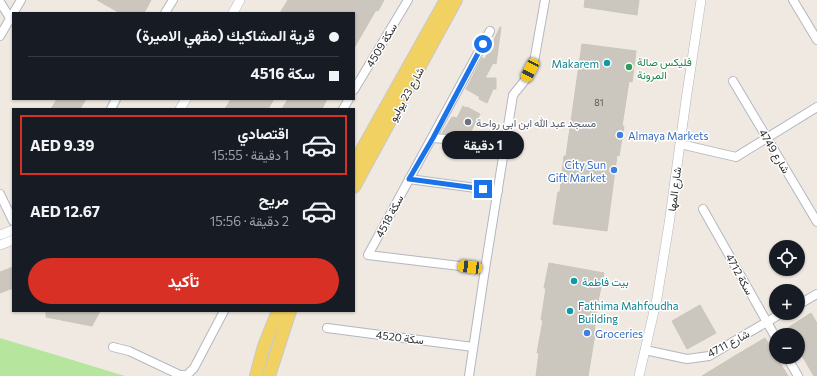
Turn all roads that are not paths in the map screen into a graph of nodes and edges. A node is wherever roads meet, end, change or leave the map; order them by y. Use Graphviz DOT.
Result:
graph roads {
  1 [pos="21,0"];
  2 [pos="173,0"];
  3 [pos="240,0"];
  4 [pos="408,0"];
  5 [pos="446,0"];
  6 [pos="456,0"];
  7 [pos="545,0"];
  8 [pos="701,0"];
  9 [pos="793,0"];
  10 [pos="0,2"];
  11 [pos="14,12"];
  12 [pos="166,12"];
  13 [pos="234,12"];
  14 [pos="12,15"];
  15 [pos="10,18"];
  16 [pos="490,31"];
  17 [pos="0,36"];
  18 [pos="817,40"];
  19 [pos="733,80"];
  20 [pos="355,88"];
  21 [pos="817,107"];
  22 [pos="767,137"];
  23 [pos="433,138"];
  24 [pos="505,144"];
  25 [pos="680,144"];
  26 [pos="355,162"];
  27 [pos="409,179"];
  28 [pos="355,185"];
  29 [pos="498,191"];
  30 [pos="0,194"];
  31 [pos="704,209"];
  32 [pos="12,219"];
  33 [pos="817,222"];
  34 [pos="12,230"];
  35 [pos="0,235"];
  36 [pos="12,240"];
  37 [pos="0,245"];
  38 [pos="485,269"];
  39 [pos="817,294"];
  40 [pos="805,300"];
  41 [pos="223,312"];
  42 [pos="278,312"];
  43 [pos="290,312"];
  44 [pos="770,320"];
  45 [pos="766,322"];
  46 [pos="327,328"];
  47 [pos="770,328"];
  48 [pos="280,339"];
  49 [pos="113,347"];
  50 [pos="474,347"];
  51 [pos="645,350"];
  52 [pos="791,364"];
  53 [pos="256,376"];
  54 [pos="270,376"];
  55 [pos="274,376"];
  56 [pos="469,376"];
  57 [pos="639,376"];
  58 [pos="798,376"];
  1 -- 11 [label="street"];
  2 -- 12 [label="street"];
  3 -- 13 [label="street"];
  4 -- 20 [label="street, سكة 4509"];
  5 -- 26 [label="main road, شارع 23 يوليو"];
  6 -- 28 [label="main road, شارع 23 يوليو"];
  7 -- 24 [label="street"];
  8 -- 25 [label="street, شارع المها"];
  9 -- 18 [label="street"];
  10 -- 15 [label="street"];
  14 -- 15 [label="street"];
  15 -- 17 [label="street"];
  16 -- 23 [label="street, سكة 4518"];
  19 -- 22 [label="street, 4749 شارع"];
  21 -- 22 [label="street"];
  22 -- 25 [label="street"];
  22 -- 33 [label="street, 4749 شارع"];
  23 -- 24 [label="street"];
  23 -- 27 [label="street, سكة 4518"];
  24 -- 29 [label="street"];
  25 -- 51 [label="street, شارع المها"];
  27 -- 29 [label="street"];
  27 -- 38 [label="street, سكة 4518"];
  29 -- 38 [label="street"];
  30 -- 32 [label="street"];
  31 -- 45 [label="street, سكة 4712"];
  34 -- 35 [label="street"];
  36 -- 37 [label="street"];
  38 -- 50 [label="street"];
  39 -- 40 [label="street"];
  41 -- 49 [label="street"];
  42 -- 53 [label="main road"];
  43 -- 48 [label="main road"];
  44 -- 45 [label="street, 4711 شارع"];
  45 -- 47 [label="street, سكة 4712"];
  45 -- 51 [label="street, 4711 شارع"];
  46 -- 50 [label="street, سكة 4520"];
  48 -- 54 [label="main road"];
  48 -- 55 [label="street"];
  50 -- 56 [label="street"];
  51 -- 57 [label="street, شارع المها"];
  52 -- 58 [label="street"];
}
